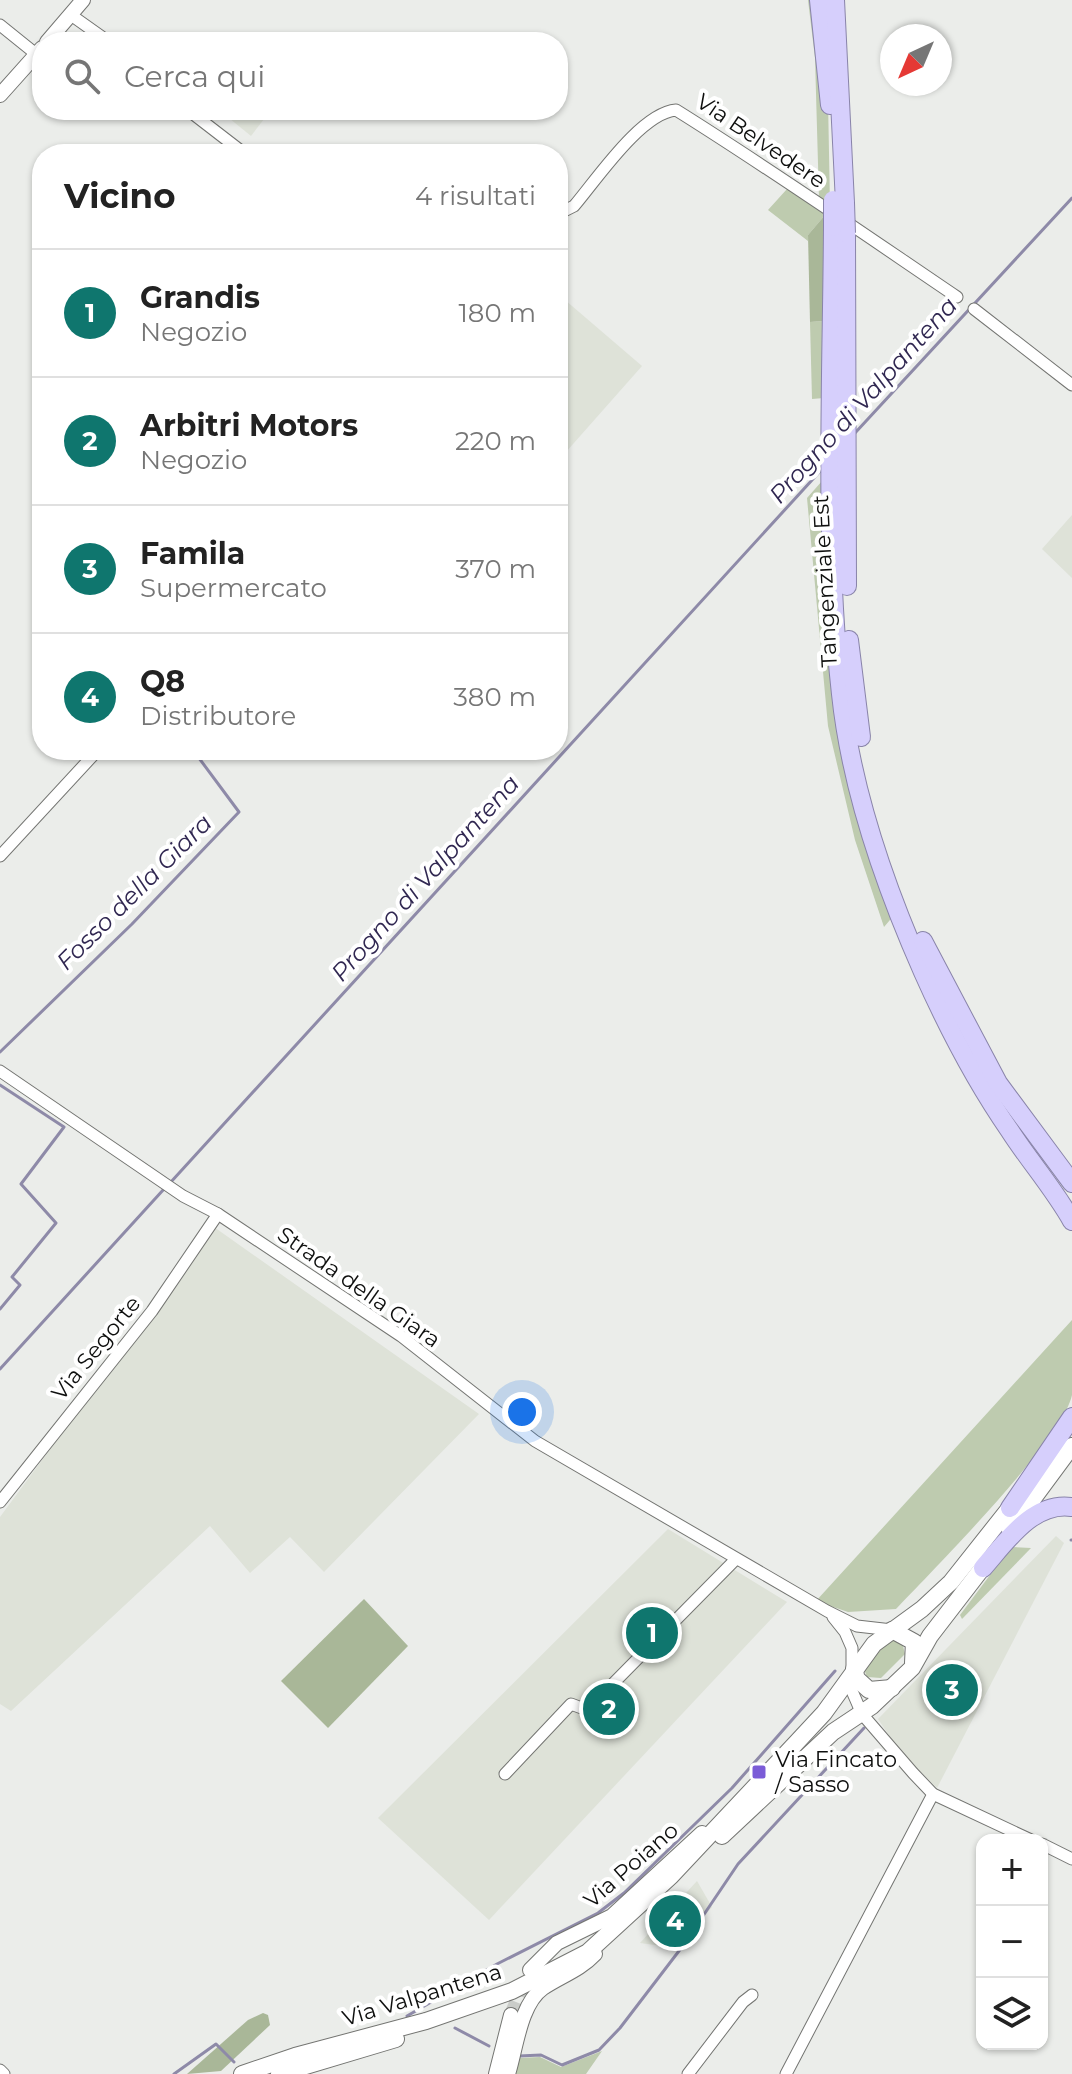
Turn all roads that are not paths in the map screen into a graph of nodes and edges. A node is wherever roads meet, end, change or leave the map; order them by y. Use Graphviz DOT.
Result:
graph roads {
  1 [pos="83,0"];
  2 [pos="819,0"];
  3 [pos="835,0"];
  4 [pos="71,15"];
  5 [pos="0,25"];
  6 [pos="56,32"];
  7 [pos="95,32"];
  8 [pos="32,46"];
  9 [pos="32,59"];
  10 [pos="0,95"];
  11 [pos="201,120"];
  12 [pos="232,144"];
  13 [pos="839,202"];
  14 [pos="568,209"];
  15 [pos="839,230"];
  16 [pos="957,297"];
  17 [pos="977,311"];
  18 [pos="1072,385"];
  19 [pos="89,760"];
  20 [pos="0,856"];
  21 [pos="0,1071"];
  22 [pos="977,1075"];
  23 [pos="998,1083"];
  24 [pos="1072,1173"];
  25 [pos="1072,1183"];
  26 [pos="1072,1202"];
  27 [pos="218,1214"];
  28 [pos="1072,1221"];
  29 [pos="1072,1417"];
  30 [pos="1072,1428"];
  31 [pos="1072,1446"];
  32 [pos="0,1502"];
  33 [pos="1072,1507"];
  34 [pos="1010,1508"];
  35 [pos="736,1559"];
  36 [pos="983,1568"];
  37 [pos="827,1611"];
  38 [pos="892,1630"];
  39 [pos="912,1668"];
  40 [pos="854,1669"];
  41 [pos="892,1688"];
  42 [pos="862,1714"];
  43 [pos="505,1774"];
  44 [pos="756,1784"];
  45 [pos="933,1794"];
  46 [pos="1018,1834"];
  47 [pos="1048,1847"];
  48 [pos="1072,1859"];
  49 [pos="595,1954"];
  50 [pos="530,1970"];
  51 [pos="752,1995"];
  52 [pos="511,2015"];
  53 [pos="287,2071"];
  54 [pos="242,2074"];
  55 [pos="496,2074"];
  56 [pos="508,2074"];
  57 [pos="688,2074"];
  58 [pos="786,2074"];
  1 -- 4 [label="street"];
  2 -- 13 [label="highway, Tangenziale Est"];
  3 -- 13 [label="highway, Tangenziale Est"];
  4 -- 6 [label="street"];
  4 -- 7 [label="street"];
  5 -- 8 [label="street"];
  9 -- 10 [label="street"];
  11 -- 12 [label="street"];
  13 -- 15 [label="highway, Tangenziale Est, bridge"];
  14 -- 16 [label="street, Via Belvedere"];
  15 -- 22 [label="highway, Tangenziale Est"];
  15 -- 23 [label="highway, Tangenziale Est"];
  17 -- 18 [label="street"];
  19 -- 20 [label="street"];
  21 -- 27 [label="street, Strada della Giara"];
  22 -- 26 [label="highway"];
  22 -- 28 [label="highway"];
  23 -- 24 [label="highway"];
  23 -- 25 [label="highway"];
  27 -- 32 [label="street, Via Segorte"];
  27 -- 35 [label="street, Strada della Giara"];
  29 -- 34 [label="highway"];
  30 -- 34 [label="main road, Via Valpantena"];
  31 -- 36 [label="main road"];
  33 -- 36 [label="highway"];
  34 -- 38 [label="main road, Via Valpantena"];
  35 -- 37 [label="street, Strada della Giara"];
  35 -- 43 [label="street"];
  36 -- 39 [label="main road"];
  37 -- 38 [label="street, Strada della Giara"];
  37 -- 40 [label="street, Strada della Giara"];
  38 -- 39 [label="main road"];
  38 -- 40 [label="main road, Via Valpantena"];
  39 -- 41 [label="main road"];
  40 -- 41 [label="main road"];
  40 -- 42 [label="street, Strada della Giara"];
  40 -- 44 [label="main road, Via Valpantena"];
  41 -- 42 [label="main road"];
  42 -- 45 [label="street"];
  42 -- 49 [label="main road"];
  44 -- 50 [label="street, Via Poiano"];
  44 -- 54 [label="main road, Via Valpantena"];
  45 -- 46 [label="street"];
  45 -- 58 [label="street"];
  47 -- 48 [label="street"];
  49 -- 53 [label="main road"];
  49 -- 56 [label="street"];
  51 -- 57 [label="street"];
  52 -- 55 [label="street"];
}
